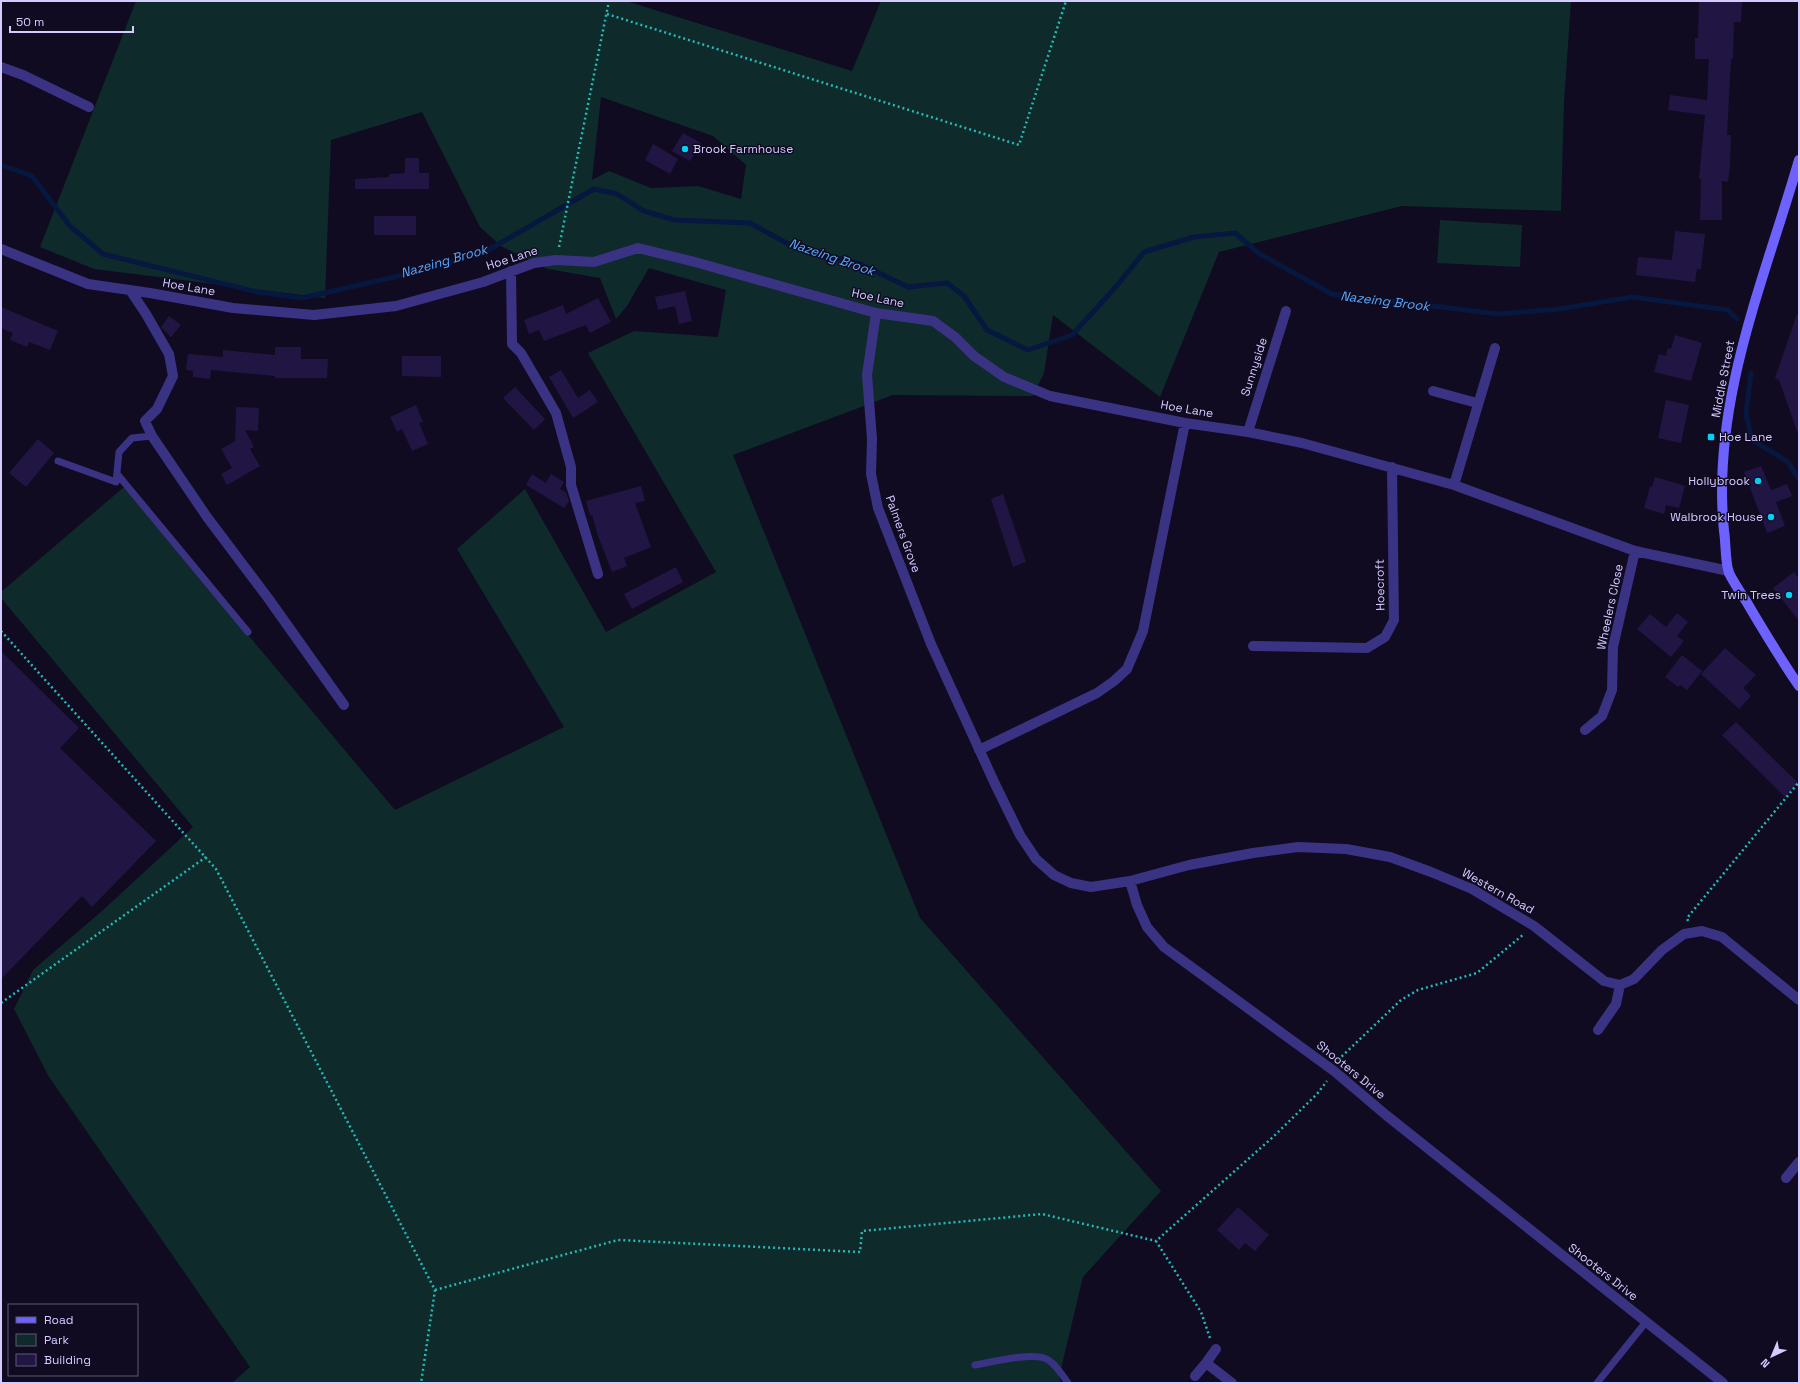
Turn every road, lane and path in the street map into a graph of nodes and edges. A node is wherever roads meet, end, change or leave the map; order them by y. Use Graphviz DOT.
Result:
graph roads {
  1 [pos="609,1"];
  2 [pos="1066,1"];
  3 [pos="607,14"];
  4 [pos="1,68"];
  5 [pos="89,106"];
  6 [pos="1799,160"];
  7 [pos="1,249"];
  8 [pos="556,260"];
  9 [pos="511,271"];
  10 [pos="130,290"];
  11 [pos="1286,311"];
  12 [pos="876,313"];
  13 [pos="1495,348"];
  14 [pos="1433,391"];
  15 [pos="1477,403"];
  16 [pos="1185,423"];
  17 [pos="1248,432"];
  18 [pos="152,436"];
  19 [pos="58,461"];
  20 [pos="1392,468"];
  21 [pos="118,475"];
  22 [pos="1454,485"];
  23 [pos="1635,551"];
  24 [pos="1729,571"];
  25 [pos="598,574"];
  26 [pos="1,630"];
  27 [pos="248,632"];
  28 [pos="1253,646"];
  29 [pos="1799,686"];
  30 [pos="344,704"];
  31 [pos="1585,730"];
  32 [pos="979,750"];
  33 [pos="1799,782"];
  34 [pos="206,857"];
  35 [pos="1130,881"];
  36 [pos="1534,926"];
  37 [pos="1694,932"];
  38 [pos="1620,985"];
  39 [pos="1799,1000"];
  40 [pos="1,1003"];
  41 [pos="1598,1030"];
  42 [pos="1332,1070"];
  43 [pos="1799,1162"];
  44 [pos="1786,1178"];
  45 [pos="1156,1241"];
  46 [pos="435,1290"];
  47 [pos="1646,1322"];
  48 [pos="1216,1349"];
  49 [pos="1206,1363"];
  50 [pos="975,1365"];
  51 [pos="1195,1376"];
  52 [pos="1719,1382"];
  53 [pos="421,1383"];
  54 [pos="1068,1383"];
  55 [pos="1232,1383"];
  56 [pos="1597,1383"];
  1 -- 3 [label="path"];
  2 -- 3 [label="path"];
  3 -- 8 [label="path"];
  4 -- 5 [label="street"];
  6 -- 24 [label="street, Middle Street"];
  7 -- 10 [label="street, Hoe Lane"];
  8 -- 9 [label="street, Hoe Lane"];
  8 -- 12 [label="street, Hoe Lane"];
  9 -- 10 [label="street, Hoe Lane"];
  9 -- 25 [label="street"];
  10 -- 18 [label="street"];
  11 -- 17 [label="street, Sunnyside"];
  12 -- 16 [label="street, Hoe Lane"];
  12 -- 32 [label="street, Palmers Grove"];
  13 -- 15 [label="street"];
  14 -- 15 [label="street"];
  15 -- 22 [label="street"];
  16 -- 17 [label="street, Hoe Lane"];
  16 -- 32 [label="street"];
  17 -- 20 [label="street, Hoe Lane"];
  18 -- 21 [label="lane"];
  18 -- 30 [label="street"];
  19 -- 21 [label="lane"];
  20 -- 22 [label="street, Hoe Lane"];
  20 -- 28 [label="street, Hoecroft"];
  21 -- 27 [label="lane"];
  22 -- 23 [label="street, Hoe Lane"];
  23 -- 24 [label="street, Hoe Lane"];
  23 -- 31 [label="street, Wheelers Close"];
  24 -- 29 [label="street, Middle Street"];
  26 -- 34 [label="path"];
  32 -- 35 [label="street, Palmers Grove"];
  33 -- 37 [label="path"];
  34 -- 40 [label="path"];
  34 -- 46 [label="path"];
  35 -- 36 [label="street, Western Road"];
  35 -- 42 [label="street, Shooters Drive"];
  36 -- 38 [label="street, Western Road"];
  36 -- 42 [label="path"];
  37 -- 38 [label="street"];
  37 -- 39 [label="street"];
  38 -- 41 [label="street"];
  42 -- 45 [label="path"];
  42 -- 47 [label="street, Shooters Drive"];
  43 -- 44 [label="street"];
  45 -- 46 [label="path"];
  45 -- 48 [label="path"];
  46 -- 53 [label="path"];
  47 -- 52 [label="street, Shooters Drive"];
  47 -- 56 [label="lane"];
  48 -- 49 [label="street"];
  49 -- 51 [label="street"];
  49 -- 55 [label="street"];
  50 -- 54 [label="lane"];
}
